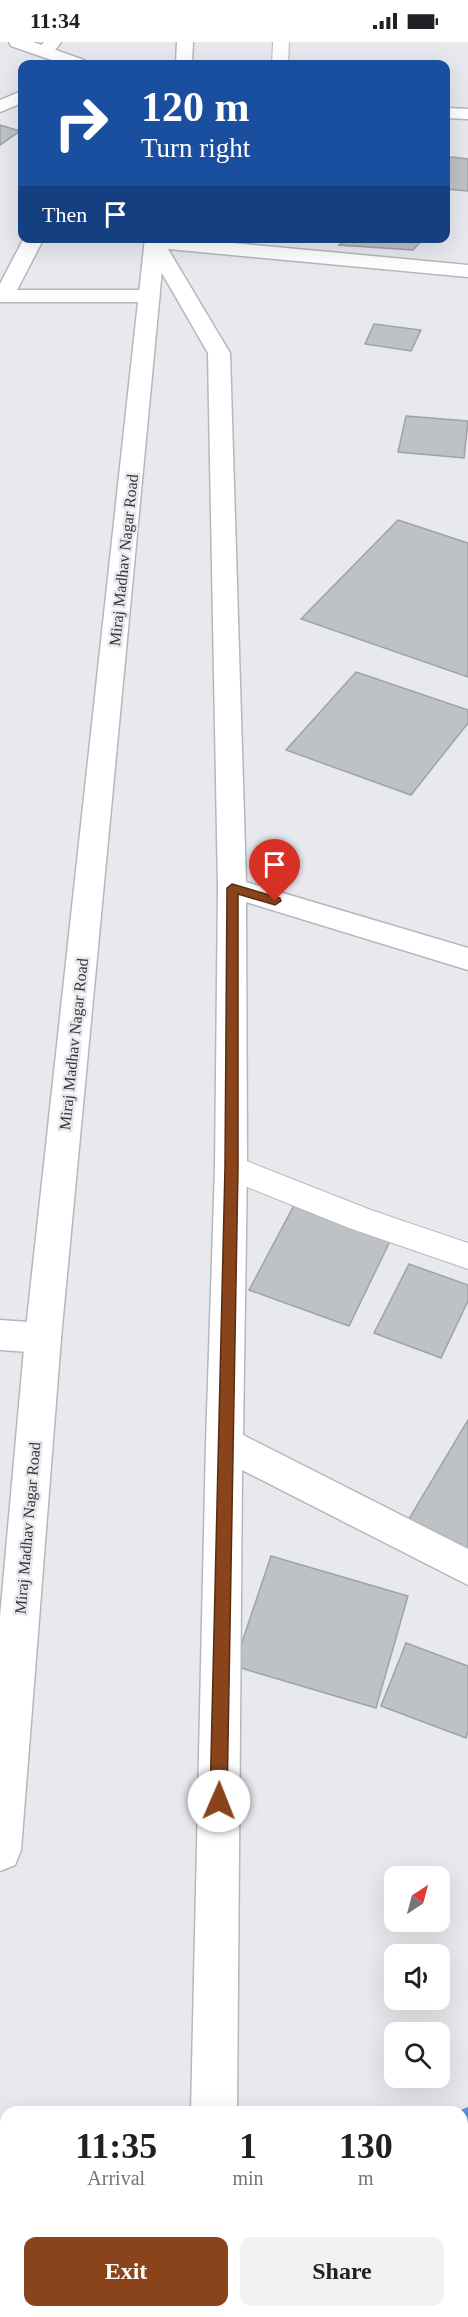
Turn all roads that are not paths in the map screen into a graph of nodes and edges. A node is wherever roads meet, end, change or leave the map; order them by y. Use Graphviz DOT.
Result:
graph roads {
  1 [pos="16,42"];
  2 [pos="185,42"];
  3 [pos="281,42"];
  4 [pos="49,46"];
  5 [pos="72,60"];
  6 [pos="184,60"];
  7 [pos="280,60"];
  8 [pos="18,98"];
  9 [pos="0,107"];
  10 [pos="450,113"];
  11 [pos="468,114"];
  12 [pos="31,243"];
  13 [pos="154,243"];
  14 [pos="156,243"];
  15 [pos="184,243"];
  16 [pos="468,271"];
  17 [pos="2,296"];
  18 [pos="150,296"];
  19 [pos="232,888"];
  20 [pos="468,959"];
  21 [pos="231,1167"];
  22 [pos="468,1256"];
  23 [pos="0,1335"];
  24 [pos="43,1338"];
  25 [pos="224,1443"];
  26 [pos="468,1568"];
  27 [pos="0,1850"];
  28 [pos="214,2106"];
  1 -- 4 [label="street"];
  2 -- 6 [label="street"];
  3 -- 7 [label="lane"];
  4 -- 5 [label="street"];
  8 -- 9 [label="street"];
  10 -- 11 [label="street"];
  12 -- 17 [label="street"];
  13 -- 18 [label="street, Miraj Madhav Nagar Road"];
  14 -- 19 [label="street"];
  15 -- 16 [label="street"];
  17 -- 18 [label="street"];
  18 -- 24 [label="street, Miraj Madhav Nagar Road"];
  19 -- 20 [label="street"];
  19 -- 21 [label="street"];
  21 -- 22 [label="lane"];
  21 -- 25 [label="street"];
  23 -- 24 [label="street"];
  24 -- 27 [label="street, Miraj Madhav Nagar Road"];
  25 -- 26 [label="street"];
  25 -- 28 [label="street"];
}
